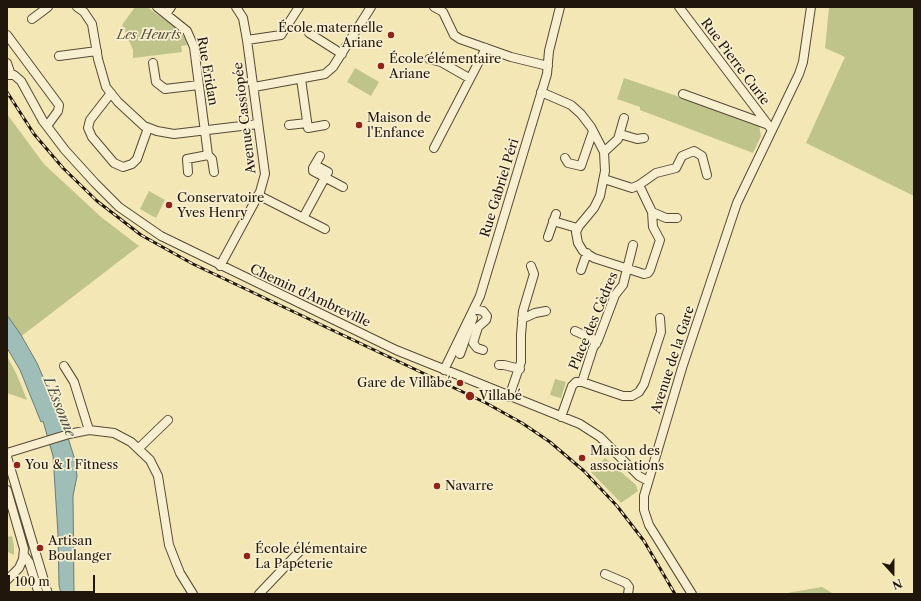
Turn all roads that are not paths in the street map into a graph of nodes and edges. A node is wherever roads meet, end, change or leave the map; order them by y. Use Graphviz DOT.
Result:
graph roads {
  1 [pos="48,7"];
  2 [pos="77,7"];
  3 [pos="157,7"];
  4 [pos="236,7"];
  5 [pos="299,7"];
  6 [pos="371,7"];
  7 [pos="435,7"];
  8 [pos="560,7"];
  9 [pos="679,7"];
  10 [pos="811,7"];
  11 [pos="168,10"];
  12 [pos="32,19"];
  13 [pos="309,33"];
  14 [pos="7,35"];
  15 [pos="247,40"];
  16 [pos="486,48"];
  17 [pos="97,51"];
  18 [pos="342,54"];
  19 [pos="59,56"];
  20 [pos="429,59"];
  21 [pos="7,63"];
  22 [pos="153,63"];
  23 [pos="548,66"];
  24 [pos="9,75"];
  25 [pos="470,78"];
  26 [pos="301,79"];
  27 [pos="199,85"];
  28 [pos="254,87"];
  29 [pos="541,92"];
  30 [pos="111,93"];
  31 [pos="683,94"];
  32 [pos="624,118"];
  33 [pos="307,123"];
  34 [pos="258,124"];
  35 [pos="289,125"];
  36 [pos="325,125"];
  37 [pos="47,126"];
  38 [pos="770,127"];
  39 [pos="148,128"];
  40 [pos="205,131"];
  41 [pos="594,131"];
  42 [pos="620,134"];
  43 [pos="644,138"];
  44 [pos="434,148"];
  45 [pos="604,152"];
  46 [pos="208,155"];
  47 [pos="320,156"];
  48 [pos="565,158"];
  49 [pos="188,172"];
  50 [pos="214,172"];
  51 [pos="706,175"];
  52 [pos="325,178"];
  53 [pos="604,179"];
  54 [pos="642,183"];
  55 [pos="343,187"];
  56 [pos="258,195"];
  57 [pos="652,212"];
  58 [pos="303,218"];
  59 [pos="677,218"];
  60 [pos="577,228"];
  61 [pos="325,229"];
  62 [pos="548,237"];
  63 [pos="634,245"];
  64 [pos="587,254"];
  65 [pos="220,266"];
  66 [pos="531,266"];
  67 [pos="628,269"];
  68 [pos="581,270"];
  69 [pos="474,309"];
  70 [pos="546,311"];
  71 [pos="660,318"];
  72 [pos="522,319"];
  73 [pos="575,331"];
  74 [pos="596,344"];
  75 [pos="483,350"];
  76 [pos="460,354"];
  77 [pos="499,365"];
  78 [pos="64,366"];
  79 [pos="520,369"];
  80 [pos="444,370"];
  81 [pos="582,382"];
  82 [pos="509,397"];
  83 [pos="561,417"];
  84 [pos="168,420"];
  85 [pos="89,430"];
  86 [pos="139,448"];
  87 [pos="7,454"];
  88 [pos="7,457"];
  89 [pos="648,481"];
  90 [pos="7,490"];
  91 [pos="24,555"];
  92 [pos="296,555"];
  93 [pos="605,574"];
  94 [pos="7,580"];
  95 [pos="39,594"];
  96 [pos="48,594"];
  97 [pos="193,594"];
  98 [pos="259,594"];
  99 [pos="628,594"];
  100 [pos="692,594"];
  1 -- 12 [label="street"];
  2 -- 17 [label="street"];
  3 -- 11 [label="street, Rue Eridan"];
  4 -- 15 [label="street, Avenue Cassiopée"];
  5 -- 15 [label="street"];
  6 -- 18 [label="street"];
  7 -- 16 [label="street"];
  8 -- 23 [label="street, Rue Gabriel Péri"];
  9 -- 38 [label="street, Rue Pierre Curie"];
  10 -- 38 [label="street, Avenue de la Gare"];
  11 -- 27 [label="street, Rue Eridan"];
  13 -- 18 [label="street"];
  14 -- 37 [label="street"];
  15 -- 28 [label="street, Avenue Cassiopée"];
  16 -- 23 [label="street"];
  16 -- 25 [label="street"];
  17 -- 19 [label="street"];
  17 -- 30 [label="street"];
  18 -- 26 [label="street"];
  20 -- 25 [label="street"];
  21 -- 24 [label="street"];
  22 -- 27 [label="street"];
  23 -- 29 [label="street, Rue Gabriel Péri"];
  24 -- 37 [label="street, Chemin d'Ambreville"];
  25 -- 44 [label="street"];
  26 -- 28 [label="street"];
  26 -- 33 [label="street"];
  27 -- 40 [label="street, Rue Eridan"];
  28 -- 34 [label="street, Avenue Cassiopée"];
  29 -- 41 [label="street"];
  29 -- 69 [label="street, Rue Gabriel Péri"];
  30 -- 39 [label="street"];
  30 -- 39 [label="street"];
  31 -- 38 [label="street"];
  32 -- 42 [label="street"];
  33 -- 35 [label="street"];
  33 -- 36 [label="street"];
  34 -- 40 [label="street"];
  34 -- 56 [label="street, Avenue Cassiopée"];
  37 -- 65 [label="street, Chemin d'Ambreville"];
  38 -- 89 [label="street, Avenue de la Gare"];
  39 -- 40 [label="street"];
  40 -- 46 [label="street, Rue Eridan"];
  41 -- 45 [label="street"];
  41 -- 48 [label="street"];
  42 -- 43 [label="street"];
  42 -- 45 [label="street"];
  45 -- 53 [label="street"];
  46 -- 49 [label="street"];
  46 -- 50 [label="street, Rue Eridan"];
  47 -- 52 [label="street"];
  51 -- 54 [label="street"];
  52 -- 55 [label="street"];
  52 -- 58 [label="street"];
  53 -- 54 [label="street"];
  53 -- 60 [label="street"];
  54 -- 57 [label="street"];
  56 -- 58 [label="street"];
  56 -- 65 [label="street, Avenue Cassiopée"];
  57 -- 59 [label="street"];
  57 -- 67 [label="street"];
  58 -- 61 [label="street"];
  60 -- 62 [label="street"];
  60 -- 64 [label="street"];
  63 -- 67 [label="street, Place des Cèdres"];
  64 -- 67 [label="street"];
  64 -- 68 [label="street"];
  65 -- 80 [label="street, Chemin d'Ambreville"];
  66 -- 72 [label="street"];
  67 -- 74 [label="street, Place des Cèdres"];
  69 -- 75 [label="street"];
  69 -- 76 [label="street"];
  69 -- 80 [label="street, Rue Gabriel Péri"];
  70 -- 72 [label="street"];
  71 -- 81 [label="street"];
  72 -- 79 [label="street"];
  73 -- 74 [label="street"];
  74 -- 81 [label="street, Place des Cèdres"];
  77 -- 79 [label="street"];
  78 -- 85 [label="street"];
  79 -- 82 [label="street"];
  80 -- 82 [label="street, Chemin d'Ambreville"];
  81 -- 83 [label="street"];
  82 -- 83 [label="street, Chemin d'Ambreville"];
  83 -- 89 [label="street, Chemin d'Ambreville"];
  84 -- 86 [label="street"];
  85 -- 86 [label="street"];
  85 -- 87 [label="street"];
  86 -- 97 [label="street"];
  88 -- 96 [label="street"];
  89 -- 100 [label="street, Avenue de la Gare"];
  90 -- 91 [label="street"];
  91 -- 94 [label="street"];
  91 -- 95 [label="street"];
  92 -- 98 [label="street"];
  93 -- 99 [label="street"];
}
